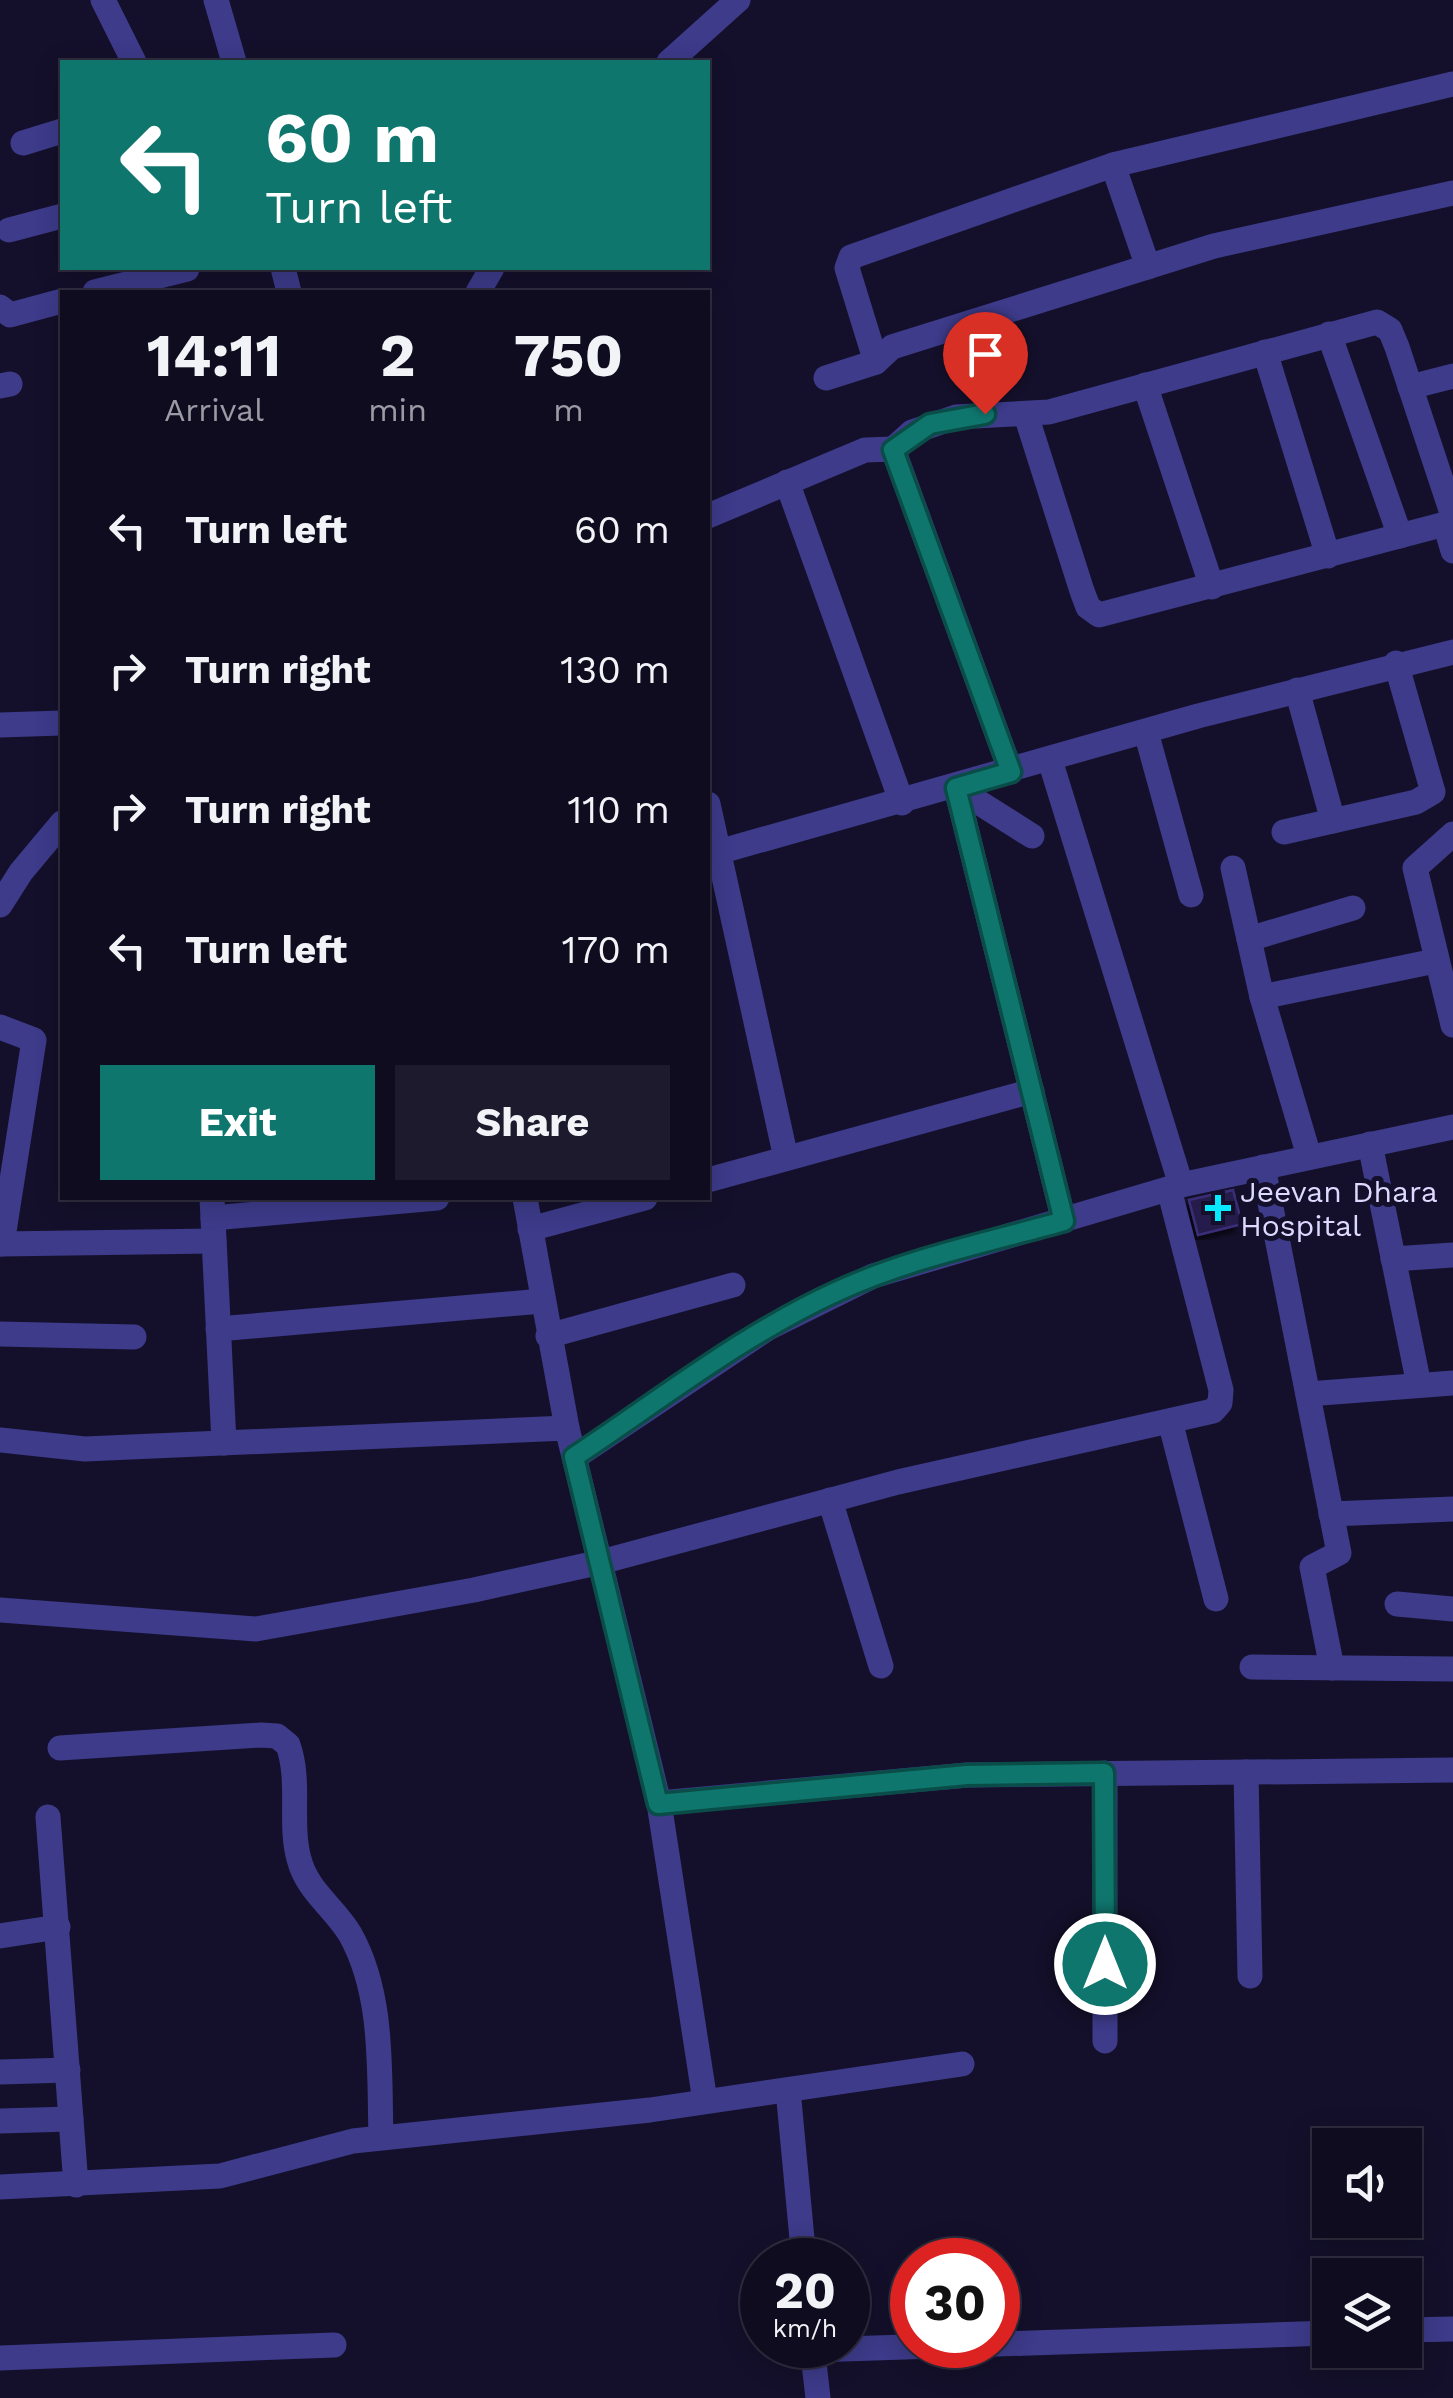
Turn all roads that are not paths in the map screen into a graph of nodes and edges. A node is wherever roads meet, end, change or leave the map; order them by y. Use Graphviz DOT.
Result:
graph roads {
  1 [pos="103,0"];
  2 [pos="216,0"];
  3 [pos="738,0"];
  4 [pos="133,60"];
  5 [pos="233,60"];
  6 [pos="671,60"];
  7 [pos="1453,84"];
  8 [pos="60,132"];
  9 [pos="23,143"];
  10 [pos="1112,165"];
  11 [pos="1453,193"];
  12 [pos="60,217"];
  13 [pos="8,230"];
  14 [pos="1148,267"];
  15 [pos="189,276"];
  16 [pos="134,288"];
  17 [pos="60,302"];
  18 [pos="0,307"];
  19 [pos="1329,334"];
  20 [pos="1266,352"];
  21 [pos="876,362"];
  22 [pos="1453,376"];
  23 [pos="826,378"];
  24 [pos="1146,385"];
  25 [pos="1410,387"];
  26 [pos="1026,415"];
  27 [pos="893,450"];
  28 [pos="787,482"];
  29 [pos="710,515"];
  30 [pos="1450,519"];
  31 [pos="1400,536"];
  32 [pos="1453,550"];
  33 [pos="1328,556"];
  34 [pos="1212,587"];
  35 [pos="1453,652"];
  36 [pos="1396,663"];
  37 [pos="1297,690"];
  38 [pos="60,723"];
  39 [pos="0,725"];
  40 [pos="1146,732"];
  41 [pos="1050,760"];
  42 [pos="1011,772"];
  43 [pos="956,788"];
  44 [pos="902,803"];
  45 [pos="710,821"];
  46 [pos="1334,821"];
  47 [pos="60,825"];
  48 [pos="1284,832"];
  49 [pos="1453,834"];
  50 [pos="1032,836"];
  51 [pos="714,854"];
  52 [pos="1232,868"];
  53 [pos="1191,895"];
  54 [pos="0,906"];
  55 [pos="1353,908"];
  56 [pos="1249,938"];
  57 [pos="1435,961"];
  58 [pos="1262,997"];
  59 [pos="1453,1025"];
  60 [pos="0,1027"];
  61 [pos="1032,1091"];
  62 [pos="1453,1128"];
  63 [pos="1370,1144"];
  64 [pos="1309,1156"];
  65 [pos="786,1158"];
  66 [pos="1263,1167"];
  67 [pos="710,1179"];
  68 [pos="1175,1187"];
  69 [pos="416,1200"];
  70 [pos="525,1200"];
  71 [pos="638,1200"];
  72 [pos="213,1219"];
  73 [pos="1064,1221"];
  74 [pos="530,1229"];
  75 [pos="1,1244"];
  76 [pos="1453,1254"];
  77 [pos="1393,1259"];
  78 [pos="732,1285"];
  79 [pos="542,1301"];
  80 [pos="218,1329"];
  81 [pos="0,1334"];
  82 [pos="548,1336"];
  83 [pos="134,1338"];
  84 [pos="1453,1382"];
  85 [pos="1418,1385"];
  86 [pos="1308,1394"];
  87 [pos="1170,1421"];
  88 [pos="567,1428"];
  89 [pos="0,1440"];
  90 [pos="224,1443"];
  91 [pos="574,1457"];
  92 [pos="830,1500"];
  93 [pos="1453,1509"];
  94 [pos="1332,1514"];
  95 [pos="601,1562"];
  96 [pos="1216,1599"];
  97 [pos="1397,1604"];
  98 [pos="1453,1609"];
  99 [pos="0,1610"];
  100 [pos="881,1666"];
  101 [pos="1252,1668"];
  102 [pos="1332,1668"];
  103 [pos="1453,1669"];
  104 [pos="60,1748"];
  105 [pos="1453,1770"];
  106 [pos="1246,1772"];
  107 [pos="1104,1773"];
  108 [pos="658,1804"];
  109 [pos="48,1818"];
  110 [pos="58,1927"];
  111 [pos="0,1936"];
  112 [pos="1250,1976"];
  113 [pos="1105,2041"];
  114 [pos="962,2064"];
  115 [pos="68,2070"];
  116 [pos="0,2072"];
  117 [pos="788,2090"];
  118 [pos="706,2102"];
  119 [pos="71,2119"];
  120 [pos="0,2121"];
  121 [pos="382,2137"];
  122 [pos="76,2184"];
  123 [pos="0,2187"];
  124 [pos="802,2238"];
  125 [pos="1453,2329"];
  126 [pos="1422,2330"];
  127 [pos="1312,2334"];
  128 [pos="1020,2343"];
  129 [pos="334,2345"];
  130 [pos="0,2358"];
  131 [pos="815,2368"];
  132 [pos="818,2398"];
  1 -- 4 [label="street"];
  2 -- 5 [label="street"];
  3 -- 6 [label="street"];
  7 -- 10 [label="street"];
  8 -- 9 [label="street"];
  10 -- 14 [label="street"];
  10 -- 21 [label="street"];
  11 -- 14 [label="street"];
  12 -- 13 [label="street"];
  14 -- 21 [label="street"];
  15 -- 16 [label="street"];
  17 -- 18 [label="street"];
  19 -- 20 [label="street"];
  19 -- 25 [label="street"];
  19 -- 31 [label="street"];
  20 -- 24 [label="street"];
  20 -- 33 [label="street"];
  21 -- 23 [label="street"];
  22 -- 25 [label="street"];
  24 -- 26 [label="street"];
  24 -- 34 [label="street"];
  25 -- 30 [label="street"];
  26 -- 27 [label="street"];
  26 -- 34 [label="street"];
  27 -- 28 [label="street"];
  27 -- 42 [label="street"];
  28 -- 29 [label="street"];
  28 -- 44 [label="street"];
  30 -- 31 [label="street"];
  30 -- 32 [label="street"];
  31 -- 33 [label="street"];
  33 -- 34 [label="street"];
  35 -- 36 [label="street"];
  36 -- 37 [label="street"];
  36 -- 46 [label="street"];
  37 -- 40 [label="street"];
  37 -- 46 [label="street"];
  38 -- 39 [label="street"];
  40 -- 41 [label="street"];
  40 -- 53 [label="street"];
  41 -- 42 [label="street"];
  41 -- 68 [label="street"];
  42 -- 43 [label="street"];
  43 -- 44 [label="street"];
  43 -- 50 [label="street"];
  43 -- 61 [label="street"];
  44 -- 51 [label="street"];
  45 -- 51 [label="street"];
  46 -- 48 [label="street"];
  47 -- 54 [label="street"];
  49 -- 57 [label="street"];
  51 -- 65 [label="street"];
  52 -- 56 [label="street"];
  55 -- 56 [label="street"];
  56 -- 58 [label="street"];
  57 -- 58 [label="street"];
  57 -- 59 [label="street"];
  58 -- 64 [label="street"];
  60 -- 75 [label="street"];
  61 -- 65 [label="street"];
  61 -- 73 [label="street"];
  62 -- 63 [label="street"];
  63 -- 64 [label="street"];
  63 -- 77 [label="street"];
  64 -- 66 [label="street"];
  65 -- 67 [label="street"];
  66 -- 68 [label="street"];
  66 -- 86 [label="street"];
  68 -- 73 [label="street"];
  68 -- 87 [label="street"];
  69 -- 72 [label="street"];
  70 -- 74 [label="street"];
  71 -- 74 [label="street"];
  72 -- 75 [label="street"];
  72 -- 80 [label="street"];
  73 -- 91 [label="street"];
  74 -- 79 [label="street"];
  76 -- 77 [label="street"];
  77 -- 85 [label="street"];
  78 -- 82 [label="street"];
  79 -- 80 [label="street"];
  79 -- 82 [label="street"];
  80 -- 90 [label="street"];
  81 -- 83 [label="street"];
  82 -- 88 [label="street"];
  84 -- 85 [label="street"];
  85 -- 86 [label="street"];
  86 -- 94 [label="street"];
  87 -- 92 [label="street"];
  87 -- 96 [label="street"];
  88 -- 90 [label="street"];
  88 -- 91 [label="street"];
  89 -- 90 [label="street"];
  91 -- 95 [label="street"];
  92 -- 95 [label="street"];
  92 -- 100 [label="street"];
  93 -- 94 [label="street"];
  94 -- 102 [label="street"];
  95 -- 99 [label="street"];
  95 -- 108 [label="street"];
  97 -- 98 [label="street"];
  101 -- 102 [label="street"];
  102 -- 103 [label="street"];
  104 -- 121 [label="street"];
  105 -- 106 [label="street"];
  106 -- 107 [label="street"];
  106 -- 112 [label="street"];
  107 -- 108 [label="street"];
  107 -- 113 [label="street"];
  108 -- 118 [label="street"];
  109 -- 110 [label="street"];
  110 -- 111 [label="street"];
  110 -- 115 [label="street"];
  114 -- 117 [label="street"];
  115 -- 116 [label="street"];
  115 -- 119 [label="street"];
  117 -- 118 [label="street"];
  117 -- 124 [label="street"];
  118 -- 121 [label="street"];
  119 -- 120 [label="street"];
  119 -- 122 [label="street"];
  121 -- 122 [label="street"];
  122 -- 123 [label="street"];
  125 -- 126 [label="street"];
  127 -- 128 [label="street"];
  129 -- 130 [label="street"];
  131 -- 132 [label="street"];
}
